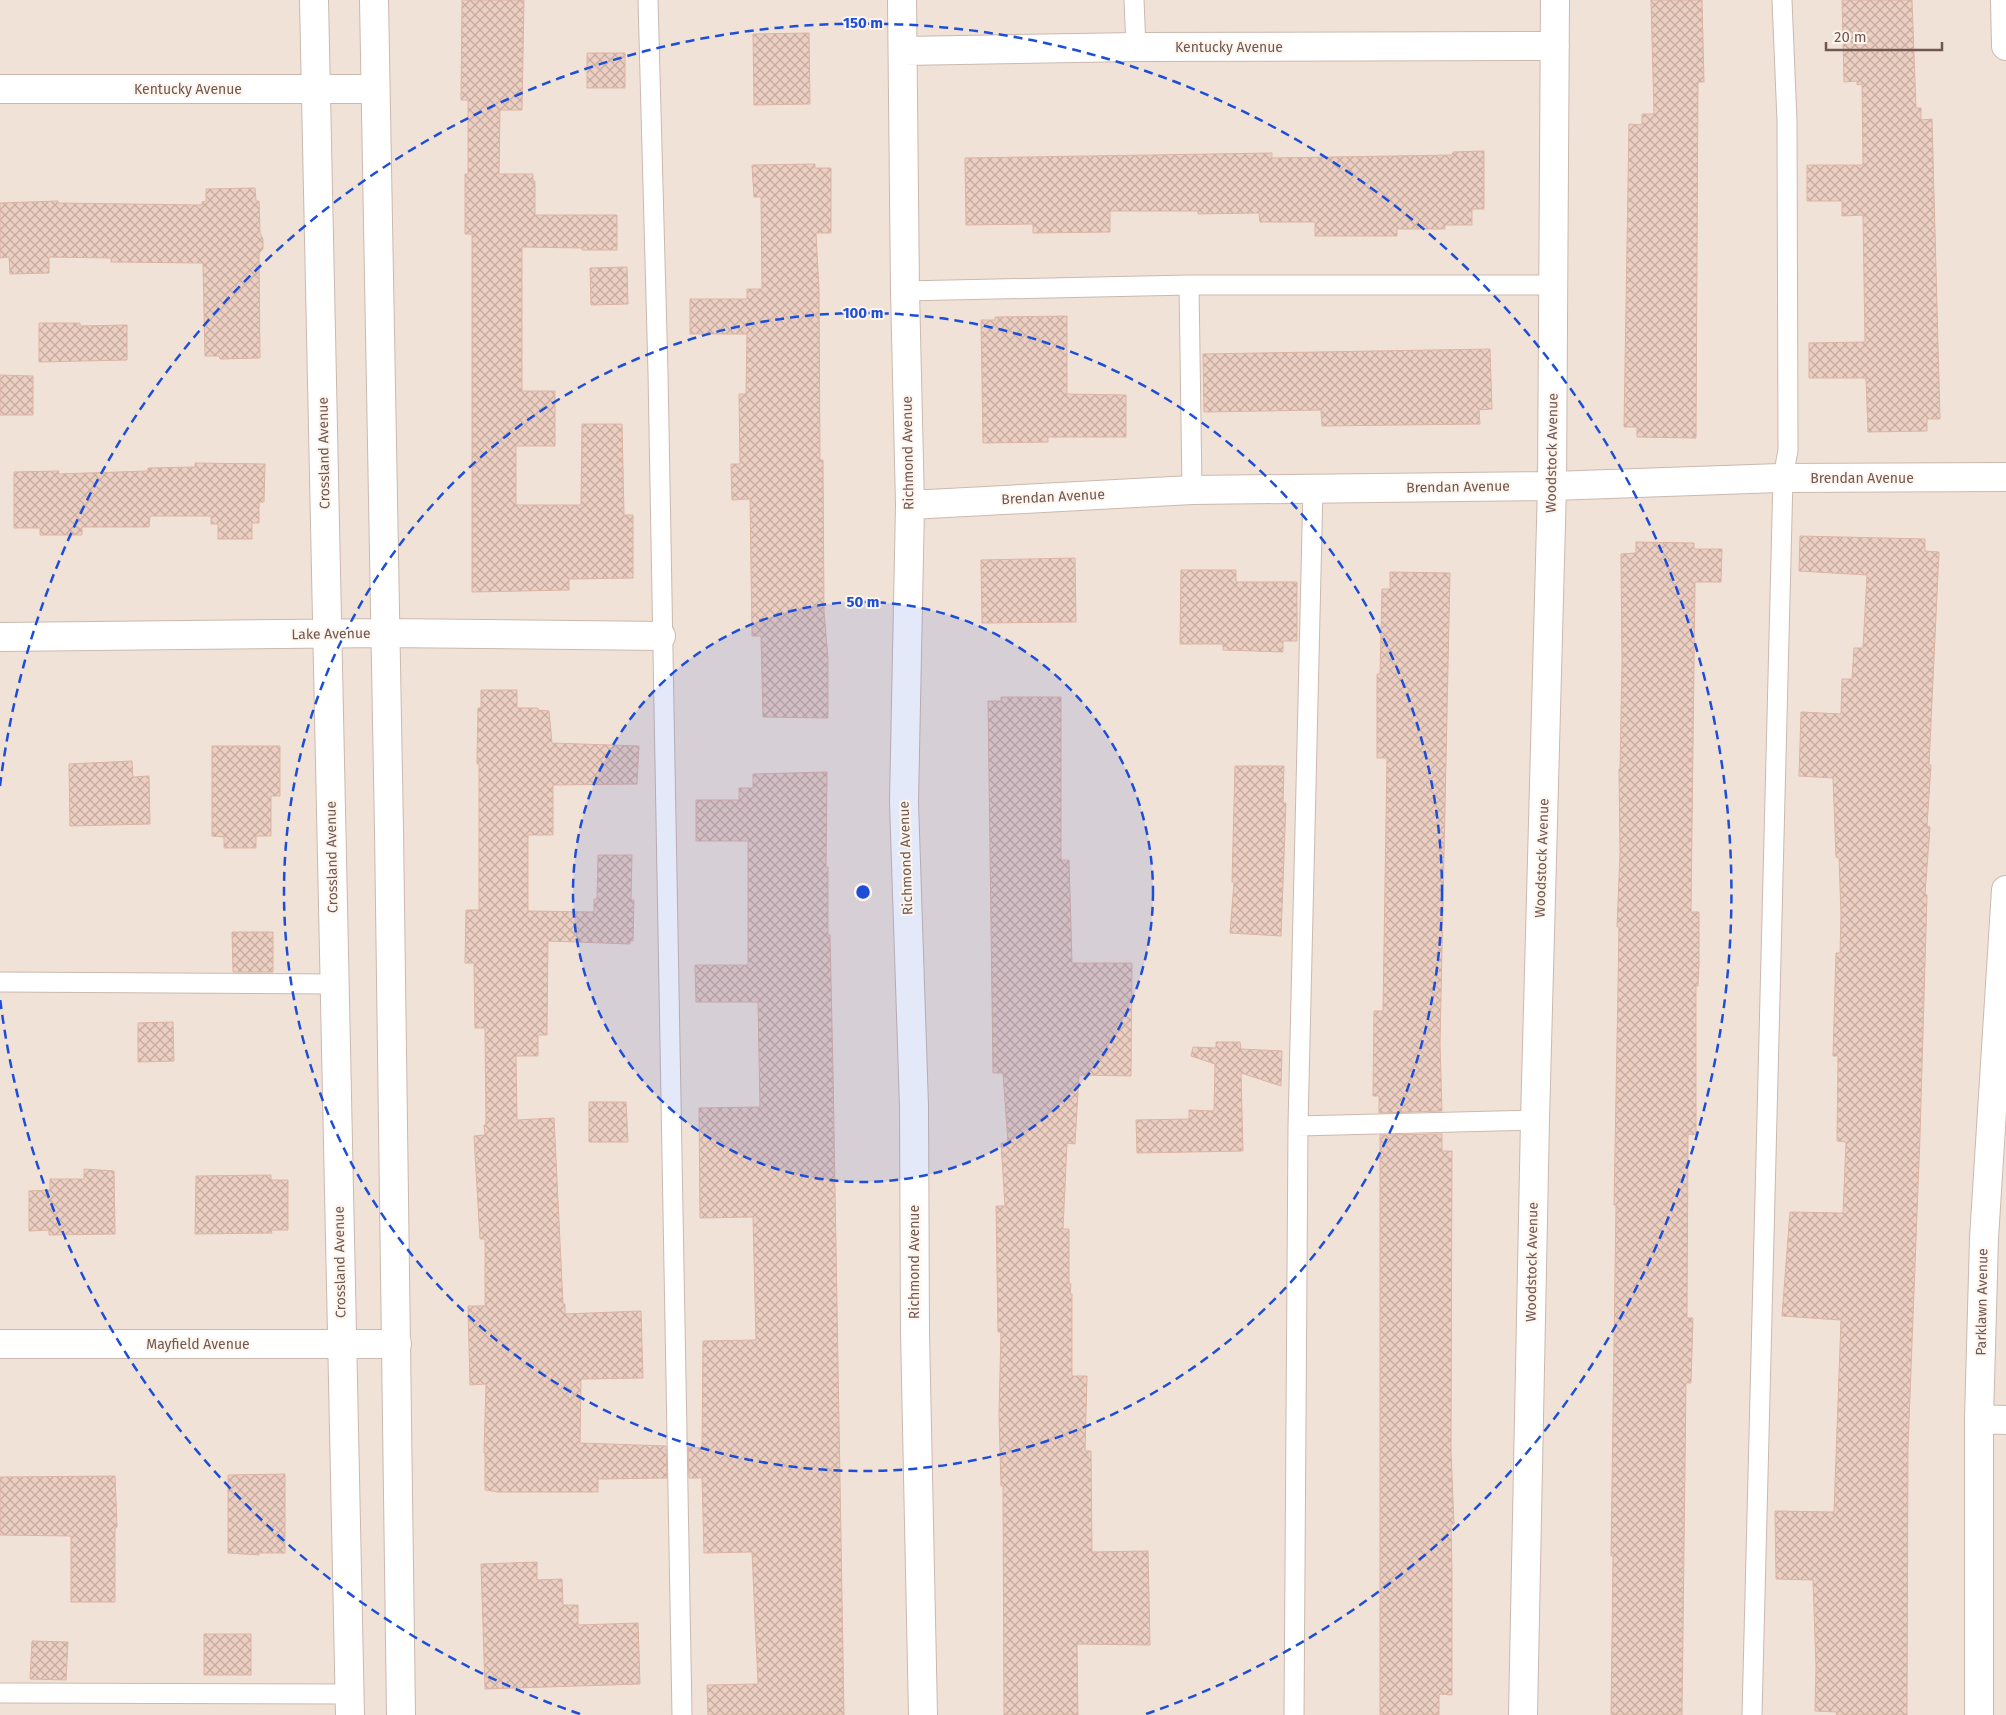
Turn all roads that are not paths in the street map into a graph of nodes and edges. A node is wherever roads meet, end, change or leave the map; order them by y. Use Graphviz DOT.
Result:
graph roads {
  1 [pos="314,0"];
  2 [pos="374,0"];
  3 [pos="648,0"];
  4 [pos="902,0"];
  5 [pos="1134,0"];
  6 [pos="1555,0"];
  7 [pos="1782,0"];
  8 [pos="2005,0"];
  9 [pos="1555,46"];
  10 [pos="2006,46"];
  11 [pos="1136,47"];
  12 [pos="903,51"];
  13 [pos="0,89"];
  14 [pos="317,89"];
  15 [pos="375,89"];
  16 [pos="1189,285"];
  17 [pos="1553,285"];
  18 [pos="905,291"];
  19 [pos="2006,477"];
  20 [pos="1783,478"];
  21 [pos="1552,486"];
  22 [pos="1313,488"];
  23 [pos="1192,490"];
  24 [pos="910,505"];
  25 [pos="328,633"];
  26 [pos="385,633"];
  27 [pos="662,636"];
  28 [pos="0,637"];
  29 [pos="2006,890"];
  30 [pos="0,982"];
  31 [pos="335,984"];
  32 [pos="1535,1120"];
  33 [pos="1298,1126"];
  34 [pos="342,1343"];
  35 [pos="0,1344"];
  36 [pos="396,1344"];
  37 [pos="1979,1419"];
  38 [pos="2006,1420"];
  39 [pos="0,1693"];
  40 [pos="350,1705"];
  41 [pos="401,1715"];
  42 [pos="682,1715"];
  43 [pos="923,1715"];
  44 [pos="1294,1715"];
  45 [pos="1523,1715"];
  46 [pos="1752,1715"];
  47 [pos="1979,1715"];
  1 -- 14 [label="street, Crossland Avenue"];
  2 -- 15 [label="street"];
  3 -- 27 [label="lane"];
  4 -- 12 [label="street, Richmond Avenue"];
  5 -- 11 [label="lane"];
  6 -- 9 [label="street, Woodstock Avenue"];
  7 -- 20 [label="lane"];
  8 -- 10 [label="street"];
  9 -- 11 [label="street, Kentucky Avenue"];
  9 -- 17 [label="street, Woodstock Avenue"];
  11 -- 12 [label="street, Kentucky Avenue"];
  12 -- 18 [label="street, Richmond Avenue"];
  13 -- 14 [label="street, Kentucky Avenue"];
  14 -- 15 [label="street, Kentucky Avenue"];
  14 -- 25 [label="street, Crossland Avenue"];
  15 -- 26 [label="street"];
  16 -- 17 [label="lane"];
  16 -- 18 [label="lane"];
  16 -- 23 [label="lane"];
  17 -- 21 [label="street, Woodstock Avenue"];
  18 -- 24 [label="street, Richmond Avenue"];
  19 -- 20 [label="street, Brendan Avenue"];
  20 -- 21 [label="street, Brendan Avenue"];
  20 -- 46 [label="lane"];
  21 -- 22 [label="street, Brendan Avenue"];
  21 -- 32 [label="street, Woodstock Avenue"];
  22 -- 23 [label="street, Brendan Avenue"];
  22 -- 33 [label="lane"];
  23 -- 24 [label="street, Brendan Avenue"];
  24 -- 43 [label="street, Richmond Avenue"];
  25 -- 26 [label="street, Lake Avenue"];
  25 -- 28 [label="street, Lake Avenue"];
  25 -- 31 [label="street, Crossland Avenue"];
  26 -- 27 [label="street, Lake Avenue"];
  26 -- 36 [label="street"];
  27 -- 42 [label="lane"];
  29 -- 37 [label="street, Parklawn Avenue"];
  30 -- 31 [label="lane"];
  31 -- 34 [label="street, Crossland Avenue"];
  32 -- 33 [label="lane"];
  32 -- 45 [label="street, Woodstock Avenue"];
  33 -- 44 [label="lane"];
  34 -- 35 [label="street, Mayfield Avenue"];
  34 -- 36 [label="street, Mayfield Avenue"];
  34 -- 40 [label="street, Crossland Avenue"];
  36 -- 41 [label="street"];
  37 -- 38 [label="street"];
  37 -- 47 [label="street, Parklawn Avenue"];
  39 -- 40 [label="lane"];
}
